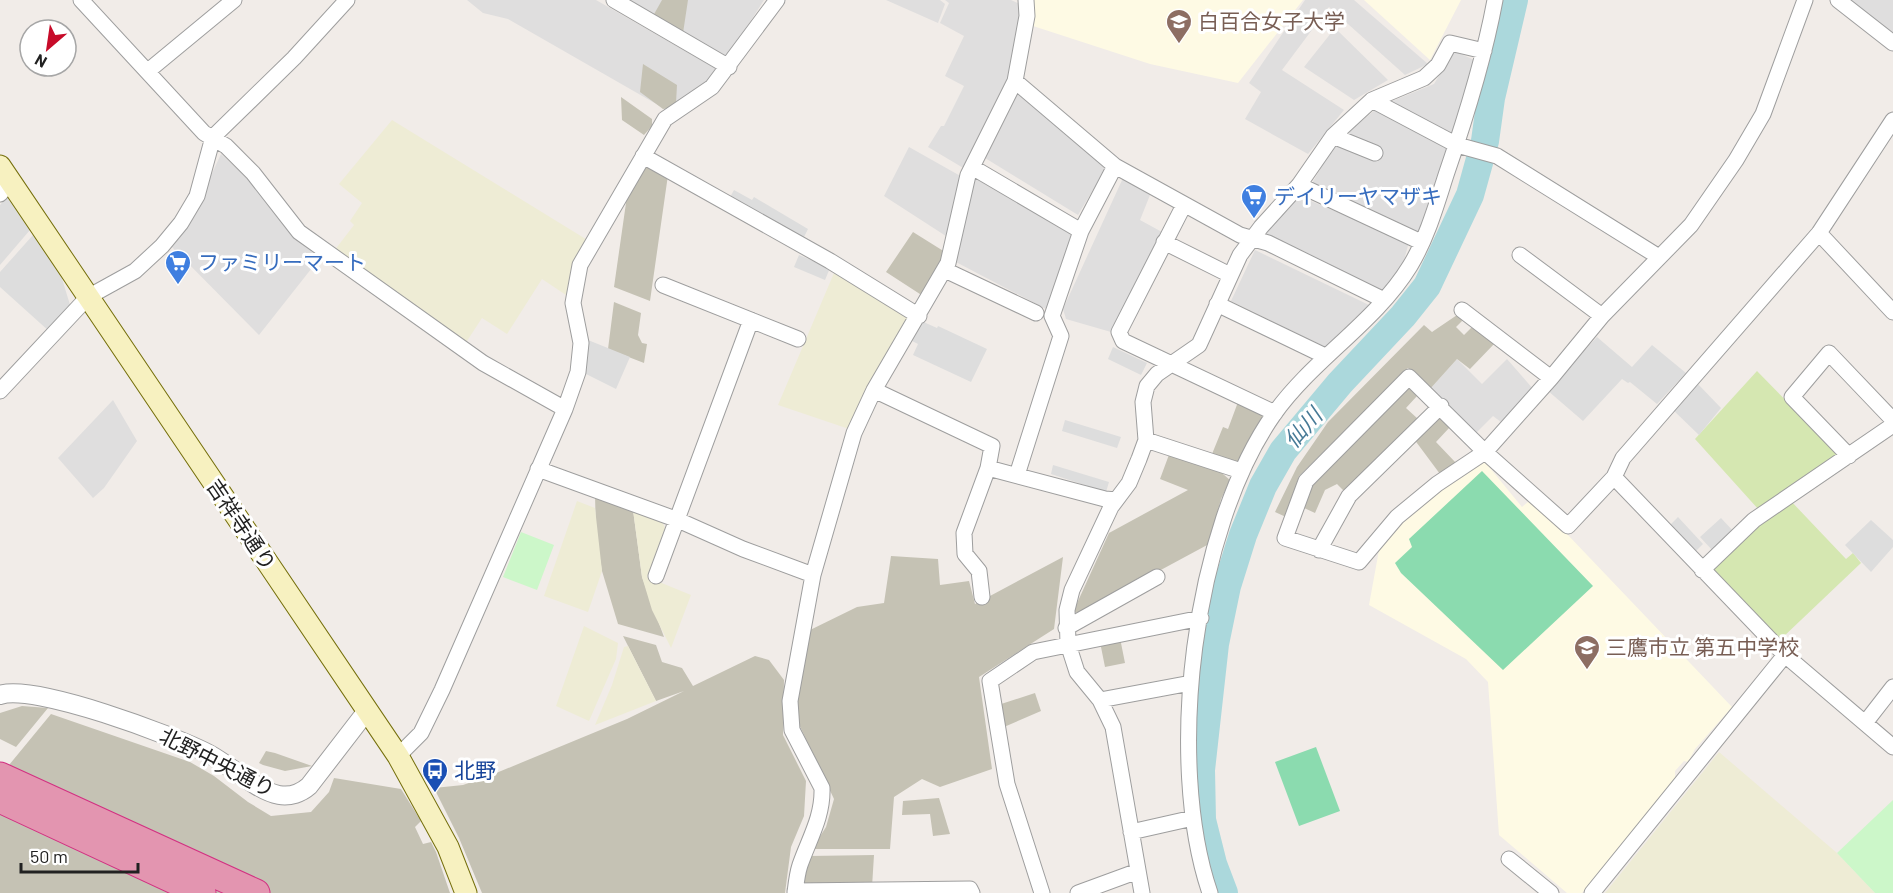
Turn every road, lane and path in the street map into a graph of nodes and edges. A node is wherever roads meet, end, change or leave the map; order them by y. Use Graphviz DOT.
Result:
graph roads {
  1 [pos="81,0"];
  2 [pos="234,0"];
  3 [pos="347,0"];
  4 [pos="614,0"];
  5 [pos="777,0"];
  6 [pos="1026,0"];
  7 [pos="1495,0"];
  8 [pos="1805,0"];
  9 [pos="1838,0"];
  10 [pos="1893,43"];
  11 [pos="1484,51"];
  12 [pos="729,67"];
  13 [pos="148,71"];
  14 [pos="1015,81"];
  15 [pos="1372,100"];
  16 [pos="1893,120"];
  17 [pos="1333,136"];
  18 [pos="213,137"];
  19 [pos="1461,147"];
  20 [pos="1375,153"];
  21 [pos="643,156"];
  22 [pos="1115,166"];
  23 [pos="972,167"];
  24 [pos="3,181"];
  25 [pos="1299,185"];
  26 [pos="1184,205"];
  27 [pos="1081,231"];
  28 [pos="1819,233"];
  29 [pos="1251,238"];
  30 [pos="1164,242"];
  31 [pos="1421,242"];
  32 [pos="1520,255"];
  33 [pos="1659,257"];
  34 [pos="945,270"];
  35 [pos="1230,275"];
  36 [pos="663,285"];
  37 [pos="88,297"];
  38 [pos="1384,300"];
  39 [pos="1216,304"];
  40 [pos="1462,310"];
  41 [pos="1893,312"];
  42 [pos="1036,313"];
  43 [pos="1602,315"];
  44 [pos="918,316"];
  45 [pos="751,320"];
  46 [pos="798,339"];
  47 [pos="1324,356"];
  48 [pos="1170,366"];
  49 [pos="1551,378"];
  50 [pos="874,390"];
  51 [pos="0,391"];
  52 [pos="1441,406"];
  53 [pos="565,409"];
  54 [pos="1275,413"];
  55 [pos="1893,420"];
  56 [pos="1893,425"];
  57 [pos="1146,440"];
  58 [pos="1485,452"];
  59 [pos="1849,456"];
  60 [pos="988,468"];
  61 [pos="538,469"];
  62 [pos="1241,471"];
  63 [pos="1017,475"];
  64 [pos="1614,477"];
  65 [pos="1116,500"];
  66 [pos="678,520"];
  67 [pos="1319,550"];
  68 [pos="1702,570"];
  69 [pos="656,576"];
  70 [pos="813,576"];
  71 [pos="1157,577"];
  72 [pos="982,597"];
  73 [pos="1201,618"];
  74 [pos="1066,628"];
  75 [pos="1068,644"];
  76 [pos="1785,655"];
  77 [pos="1191,683"];
  78 [pos="1893,687"];
  79 [pos="0,695"];
  80 [pos="1100,699"];
  81 [pos="366,712"];
  82 [pos="1865,723"];
  83 [pos="1893,747"];
  84 [pos="398,756"];
  85 [pos="0,776"];
  86 [pos="0,799"];
  87 [pos="1193,818"];
  88 [pos="1131,832"];
  89 [pos="1509,859"];
  90 [pos="1138,871"];
  91 [pos="795,892"];
  92 [pos="919,892"];
  93 [pos="202,893"];
  94 [pos="256,893"];
  95 [pos="466,893"];
  96 [pos="972,893"];
  97 [pos="1042,893"];
  98 [pos="1078,893"];
  99 [pos="1142,893"];
  100 [pos="1210,893"];
  101 [pos="1551,893"];
  102 [pos="1592,893"];
  1 -- 13 [label="street"];
  2 -- 13 [label="street"];
  3 -- 18 [label="street"];
  4 -- 12 [label="street"];
  5 -- 12 [label="street"];
  6 -- 14 [label="street"];
  7 -- 11 [label="street"];
  8 -- 33 [label="street"];
  9 -- 10 [label="street"];
  11 -- 15 [label="street"];
  11 -- 19 [label="street"];
  12 -- 21 [label="street"];
  13 -- 18 [label="street"];
  14 -- 22 [label="street"];
  14 -- 23 [label="street"];
  15 -- 17 [label="street"];
  15 -- 19 [label="street"];
  16 -- 28 [label="street"];
  17 -- 20 [label="street"];
  17 -- 25 [label="street"];
  18 -- 37 [label="street"];
  18 -- 53 [label="street"];
  19 -- 31 [label="street"];
  19 -- 33 [label="street"];
  21 -- 44 [label="street"];
  21 -- 53 [label="street"];
  22 -- 26 [label="street"];
  22 -- 27 [label="street"];
  23 -- 27 [label="street"];
  23 -- 34 [label="street"];
  24 -- 37 [label="main road, 吉祥寺通り"];
  25 -- 29 [label="street"];
  25 -- 31 [label="street"];
  26 -- 29 [label="street"];
  26 -- 30 [label="street"];
  27 -- 63 [label="street"];
  28 -- 41 [label="street"];
  28 -- 64 [label="street"];
  29 -- 35 [label="street"];
  29 -- 38 [label="street"];
  30 -- 35 [label="street"];
  30 -- 48 [label="street"];
  31 -- 38 [label="street"];
  32 -- 43 [label="street"];
  33 -- 43 [label="street"];
  34 -- 42 [label="street"];
  34 -- 44 [label="street"];
  35 -- 39 [label="street"];
  36 -- 45 [label="street"];
  37 -- 51 [label="street"];
  37 -- 81 [label="main road, 吉祥寺通り"];
  38 -- 47 [label="street"];
  39 -- 47 [label="street"];
  39 -- 48 [label="street"];
  40 -- 49 [label="street"];
  43 -- 49 [label="street"];
  44 -- 50 [label="street"];
  45 -- 46 [label="street"];
  45 -- 66 [label="street"];
  47 -- 54 [label="street"];
  48 -- 54 [label="street"];
  48 -- 57 [label="street"];
  49 -- 58 [label="street"];
  50 -- 60 [label="street"];
  50 -- 70 [label="street"];
  52 -- 58 [label="street"];
  52 -- 67 [label="street"];
  52 -- 67 [label="street"];
  53 -- 61 [label="street"];
  54 -- 62 [label="street"];
  55 -- 59 [label="street"];
  56 -- 59 [label="street"];
  57 -- 62 [label="street"];
  57 -- 65 [label="street"];
  58 -- 64 [label="street"];
  58 -- 67 [label="street"];
  59 -- 68 [label="street"];
  60 -- 63 [label="street"];
  60 -- 72 [label="street"];
  61 -- 66 [label="street"];
  61 -- 84 [label="street"];
  62 -- 73 [label="street"];
  63 -- 65 [label="street"];
  64 -- 68 [label="street"];
  65 -- 74 [label="street"];
  66 -- 69 [label="street"];
  66 -- 70 [label="street"];
  68 -- 76 [label="street"];
  70 -- 91 [label="street"];
  71 -- 74 [label="street"];
  73 -- 75 [label="street"];
  73 -- 77 [label="street"];
  74 -- 75 [label="street"];
  75 -- 80 [label="street"];
  75 -- 97 [label="street"];
  76 -- 82 [label="street"];
  76 -- 102 [label="street"];
  77 -- 80 [label="street"];
  77 -- 87 [label="street"];
  78 -- 82 [label="street"];
  79 -- 81 [label="street, 北野中央通り"];
  80 -- 88 [label="street"];
  81 -- 84 [label="main road, 吉祥寺通り"];
  82 -- 83 [label="street"];
  84 -- 95 [label="main road, 吉祥寺通り"];
  85 -- 94 [label="highway"];
  86 -- 93 [label="highway"];
  87 -- 88 [label="street"];
  87 -- 100 [label="street"];
  88 -- 90 [label="street"];
  89 -- 101 [label="street"];
  90 -- 98 [label="street"];
  90 -- 99 [label="street"];
  91 -- 92 [label="street"];
  92 -- 96 [label="street"];
}
